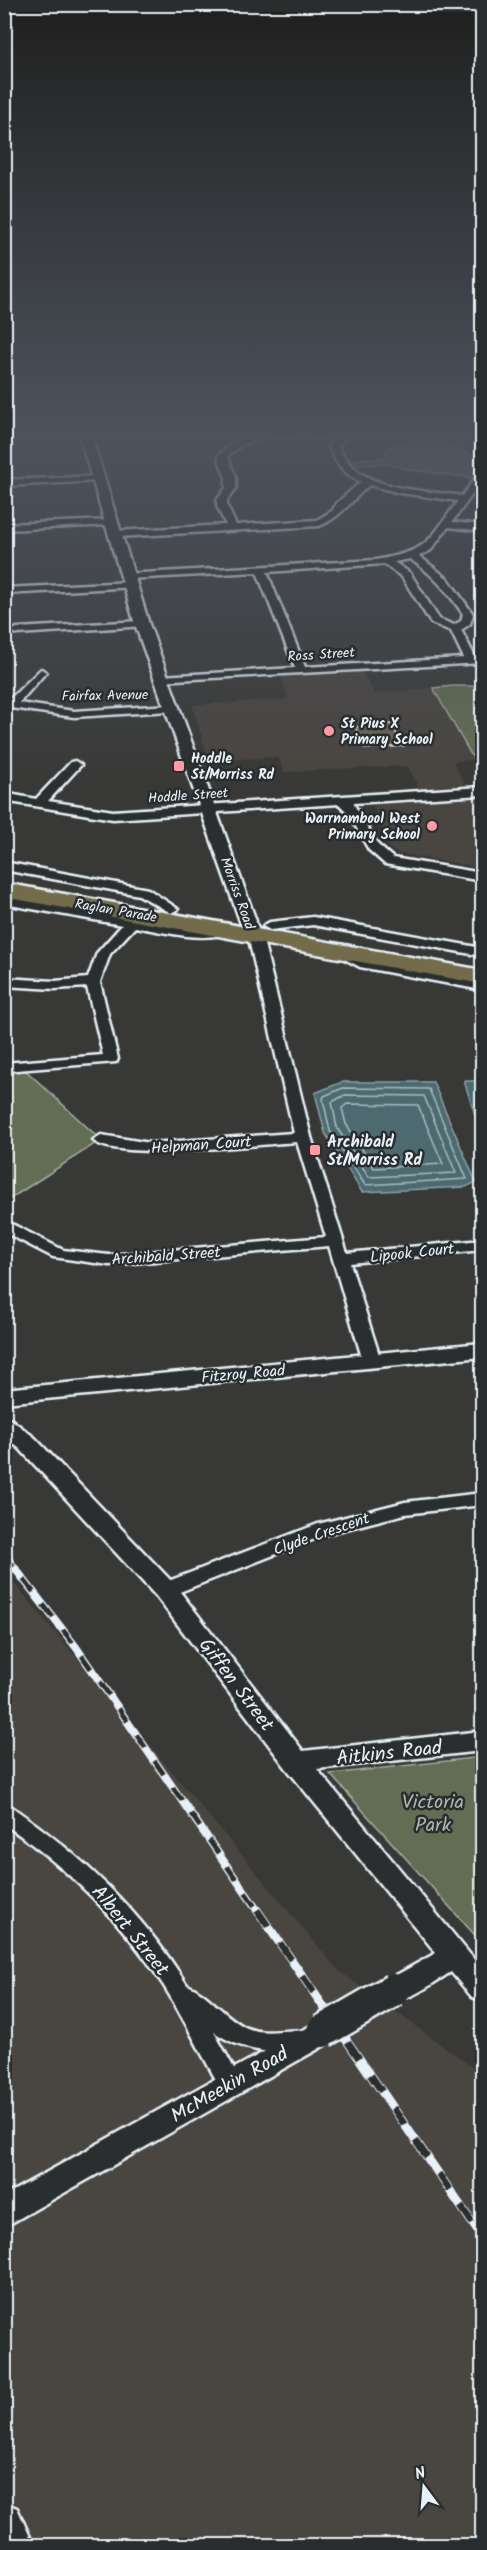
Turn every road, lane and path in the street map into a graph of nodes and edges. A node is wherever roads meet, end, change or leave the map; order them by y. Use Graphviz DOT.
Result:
graph roads {
  1 [pos="121,550"];
  2 [pos="424,550"];
  3 [pos="412,556"];
  4 [pos="387,562"];
  5 [pos="261,570"];
  6 [pos="130,580"];
  7 [pos="4,591"];
  8 [pos="142,624"];
  9 [pos="455,629"];
  10 [pos="17,631"];
  11 [pos="477,660"];
  12 [pos="302,670"];
  13 [pos="41,672"];
  14 [pos="161,679"];
  15 [pos="8,704"];
  16 [pos="170,708"];
  17 [pos="75,765"];
  18 [pos="483,791"];
  19 [pos="4,797"];
  20 [pos="342,800"];
  21 [pos="39,803"];
  22 [pos="206,809"];
  23 [pos="4,866"];
  24 [pos="483,877"];
  25 [pos="4,878"];
  26 [pos="4,890"];
  27 [pos="4,900"];
  28 [pos="171,909"];
  29 [pos="132,923"];
  30 [pos="249,928"];
  31 [pos="338,950"];
  32 [pos="483,952"];
  33 [pos="483,963"];
  34 [pos="483,977"];
  35 [pos="4,982"];
  36 [pos="93,982"];
  37 [pos="483,986"];
  38 [pos="4,1067"];
  39 [pos="303,1137"];
  40 [pos="101,1140"];
  41 [pos="4,1225"];
  42 [pos="335,1241"];
  43 [pos="483,1245"];
  44 [pos="340,1259"];
  45 [pos="483,1350"];
  46 [pos="372,1361"];
  47 [pos="4,1396"];
  48 [pos="4,1425"];
  49 [pos="483,1499"];
  50 [pos="165,1590"];
  51 [pos="483,1741"];
  52 [pos="296,1762"];
  53 [pos="4,1814"];
  54 [pos="454,1957"];
  55 [pos="172,1981"];
  56 [pos="483,1989"];
  57 [pos="317,2035"];
  58 [pos="230,2083"];
  59 [pos="4,2213"];
  60 [pos="4,2520"];
  61 [pos="16,2546"];
  1 -- 6 [label="street, Morriss Road"];
  2 -- 3 [label="street"];
  3 -- 4 [label="street"];
  3 -- 9 [label="street"];
  4 -- 5 [label="street"];
  4 -- 9 [label="street"];
  5 -- 6 [label="street"];
  5 -- 12 [label="street"];
  6 -- 7 [label="street"];
  6 -- 8 [label="street, Morriss Road"];
  8 -- 10 [label="street"];
  8 -- 14 [label="street, Morriss Road"];
  9 -- 11 [label="street"];
  11 -- 12 [label="street, Ross Street"];
  12 -- 14 [label="street, Ross Street"];
  13 -- 15 [label="street"];
  14 -- 16 [label="street, Morriss Road"];
  15 -- 16 [label="street, Fairfax Avenue"];
  16 -- 22 [label="street, Morriss Road"];
  17 -- 21 [label="street"];
  18 -- 20 [label="street, Hoddle Street"];
  19 -- 21 [label="street, Hoddle Street"];
  20 -- 22 [label="street, Hoddle Street"];
  20 -- 24 [label="street"];
  21 -- 22 [label="street, Hoddle Street"];
  22 -- 30 [label="street, Morriss Road"];
  23 -- 28 [label="street, Raglan Parade"];
  25 -- 28 [label="highway, Raglan Parade"];
  26 -- 30 [label="highway, Raglan Parade"];
  27 -- 29 [label="street, Raglan Parade"];
  28 -- 30 [label="highway, Raglan Parade"];
  29 -- 30 [label="street, Raglan Parade"];
  29 -- 36 [label="street"];
  30 -- 31 [label="highway, Raglan Parade"];
  30 -- 32 [label="street, Raglan Parade"];
  30 -- 33 [label="highway, Raglan Parade"];
  30 -- 39 [label="street, Morriss Road"];
  31 -- 34 [label="highway, Raglan Parade"];
  31 -- 37 [label="street, Raglan Parade"];
  35 -- 36 [label="street"];
  36 -- 38 [label="street"];
  39 -- 40 [label="street, Helpman Court"];
  39 -- 42 [label="street, Morriss Road"];
  41 -- 42 [label="street, Archibald Street"];
  42 -- 44 [label="street, Morriss Road"];
  43 -- 44 [label="street, Lipook Court"];
  44 -- 46 [label="street, Morriss Road"];
  45 -- 46 [label="street, Fitzroy Road"];
  46 -- 47 [label="street, Fitzroy Road"];
  48 -- 50 [label="street, Giffen Street"];
  49 -- 50 [label="street, Clyde Crescent"];
  50 -- 52 [label="street, Giffen Street"];
  51 -- 52 [label="street, Aitkins Road"];
  52 -- 54 [label="street, Giffen Street"];
  53 -- 55 [label="street, Albert Street"];
  54 -- 56 [label="street, Giffen Street"];
  54 -- 57 [label="street, McMeekin Road, bridge"];
  55 -- 57 [label="street, Albert Street"];
  55 -- 58 [label="street, Albert Street"];
  57 -- 58 [label="street, McMeekin Road"];
  58 -- 59 [label="street, McMeekin Road"];
  60 -- 61 [label="street"];
}
